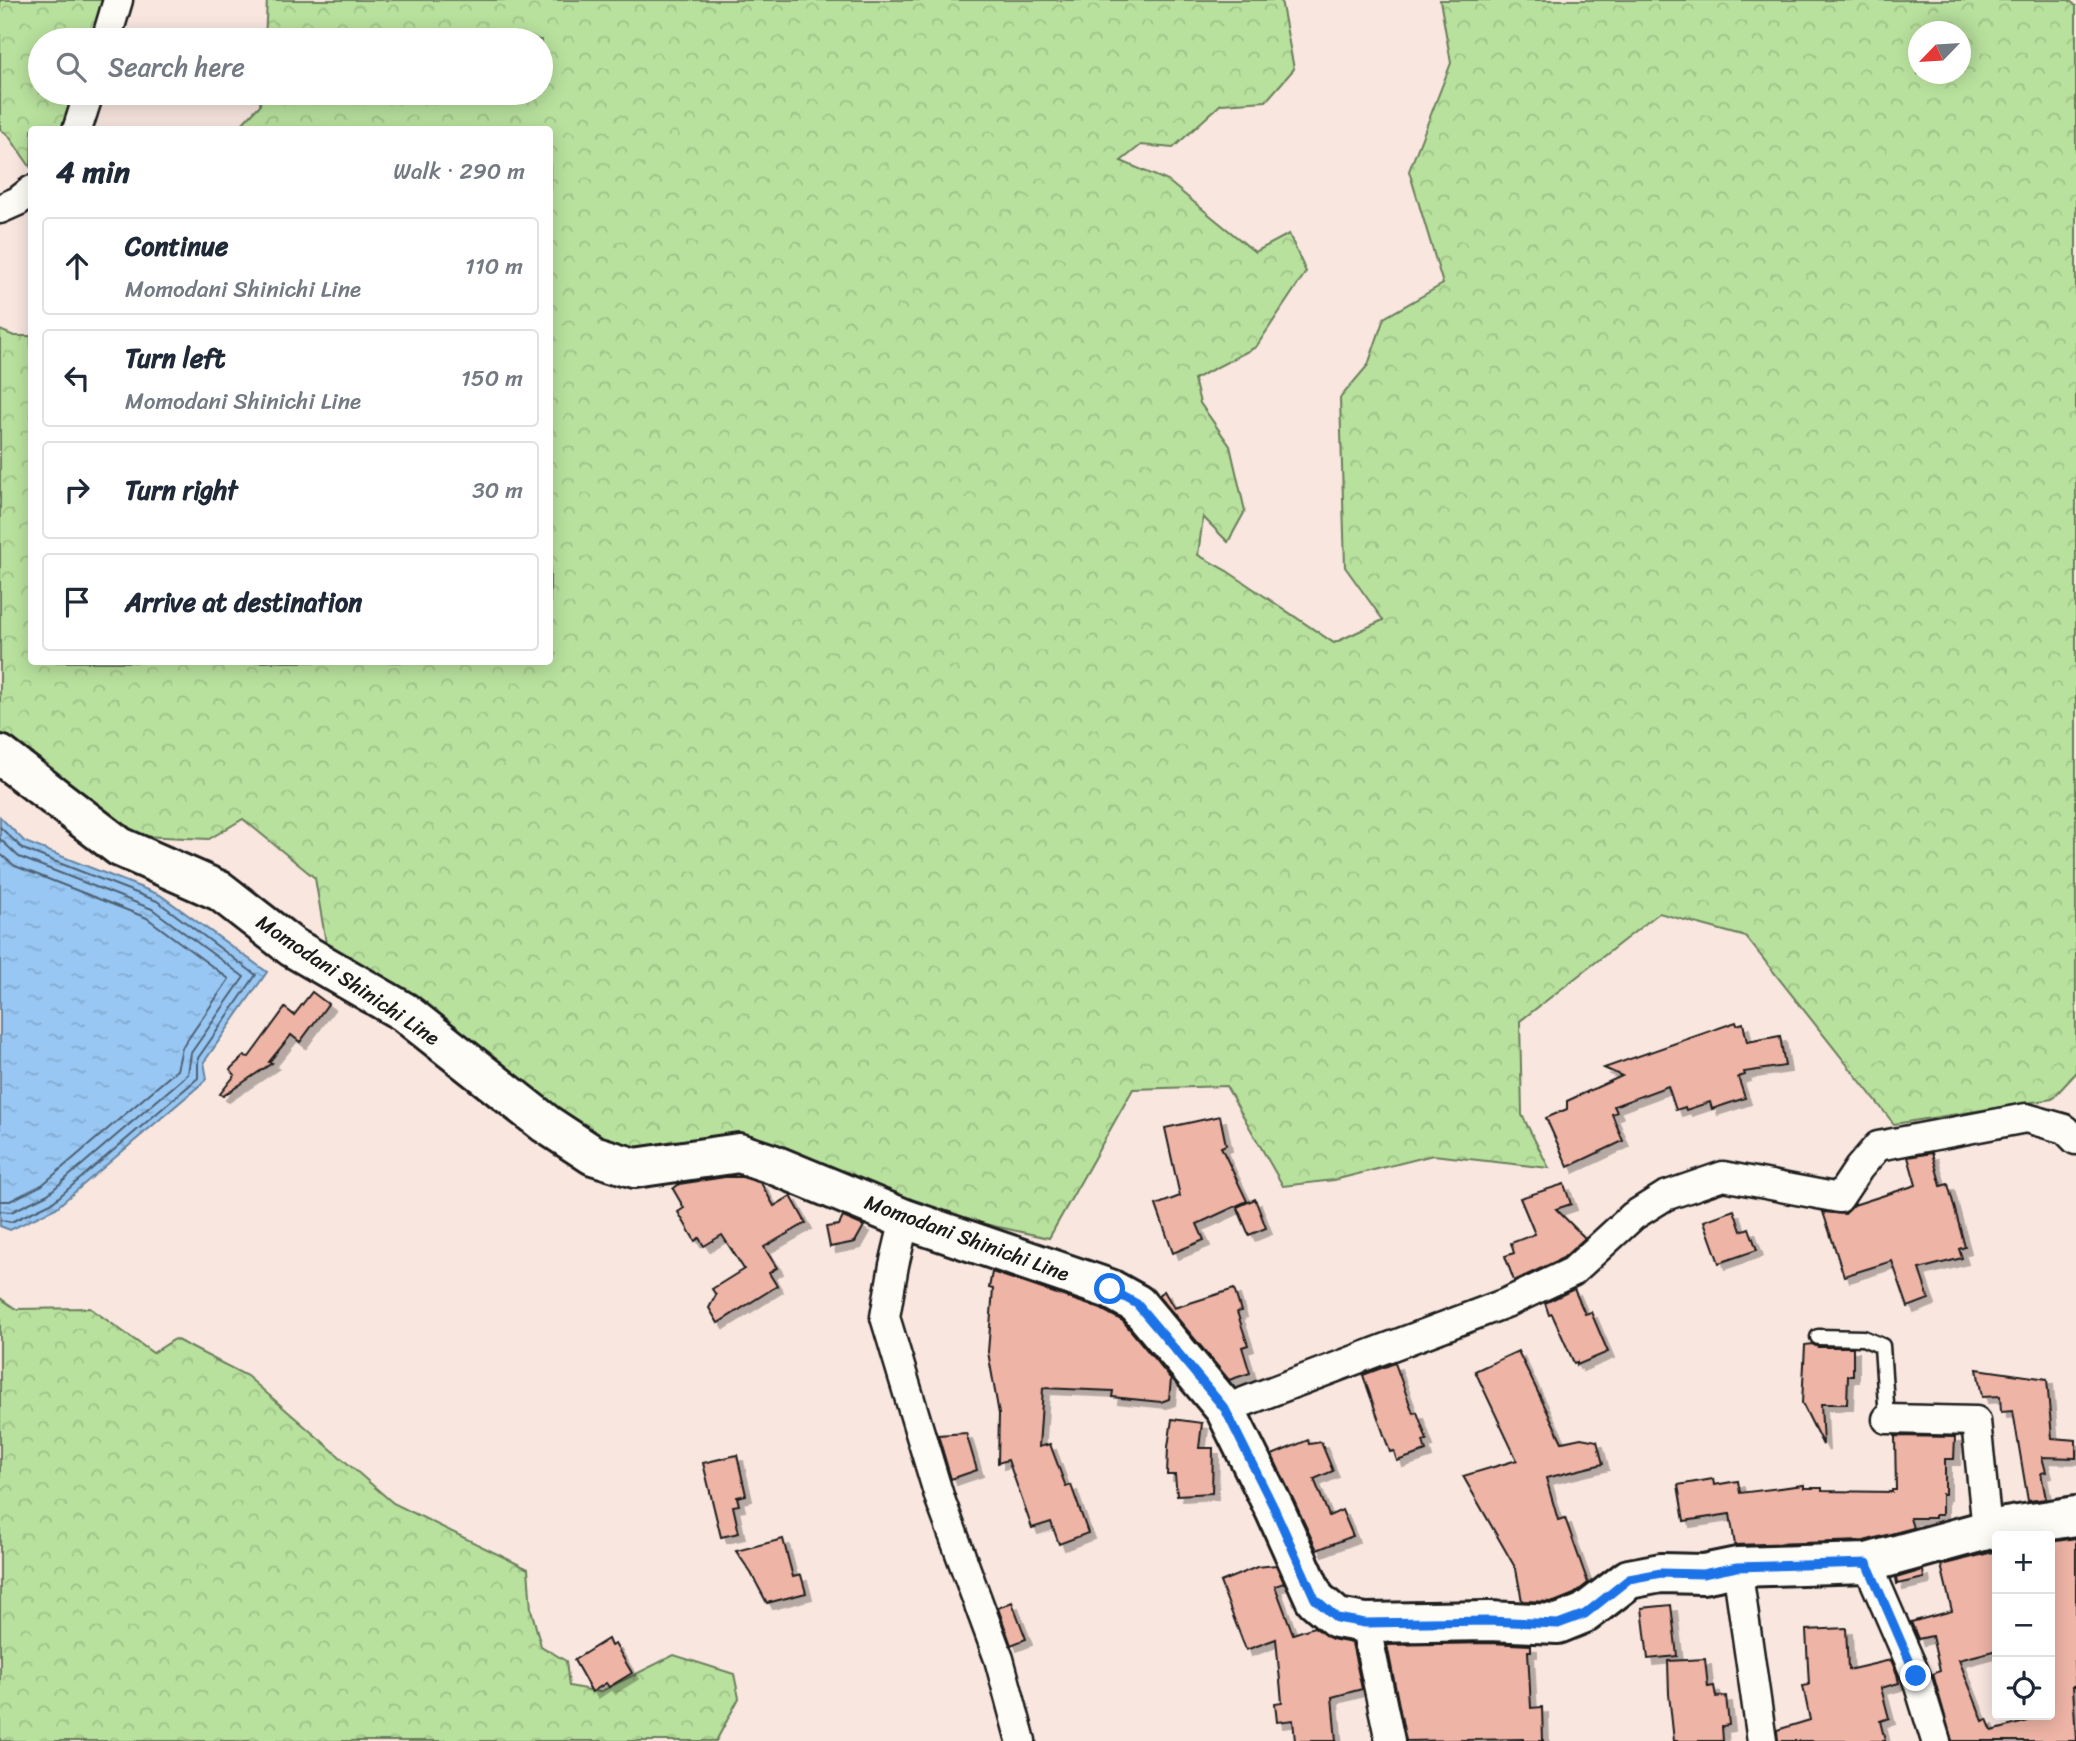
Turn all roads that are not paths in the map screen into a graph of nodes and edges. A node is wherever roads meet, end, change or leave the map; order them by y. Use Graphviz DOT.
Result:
graph roads {
  1 [pos="118,0"];
  2 [pos="110,28"];
  3 [pos="85,105"];
  4 [pos="78,126"];
  5 [pos="28,193"];
  6 [pos="0,209"];
  7 [pos="0,755"];
  8 [pos="2076,1140"];
  9 [pos="905,1219"];
  10 [pos="1818,1337"];
  11 [pos="1225,1409"];
  12 [pos="1887,1419"];
  13 [pos="2076,1516"];
  14 [pos="1987,1530"];
  15 [pos="1867,1563"];
  16 [pos="1737,1567"];
  17 [pos="1365,1623"];
  18 [pos="1021,1741"];
  19 [pos="1390,1741"];
  20 [pos="1762,1741"];
  21 [pos="1936,1741"];
  1 -- 2 [label="street"];
  3 -- 4 [label="street"];
  5 -- 6 [label="street"];
  7 -- 9 [label="main road, Momodani Shinichi Line"];
  8 -- 11 [label="street"];
  9 -- 11 [label="main road, Momodani Shinichi Line"];
  9 -- 18 [label="street"];
  10 -- 12 [label="lane"];
  11 -- 17 [label="main road, Momodani Shinichi Line"];
  12 -- 14 [label="street"];
  13 -- 14 [label="main road, Momodani Shinichi Line"];
  14 -- 15 [label="main road, Momodani Shinichi Line"];
  15 -- 16 [label="main road, Momodani Shinichi Line"];
  15 -- 21 [label="street"];
  16 -- 17 [label="main road, Momodani Shinichi Line"];
  16 -- 20 [label="street"];
  17 -- 19 [label="street"];
}
